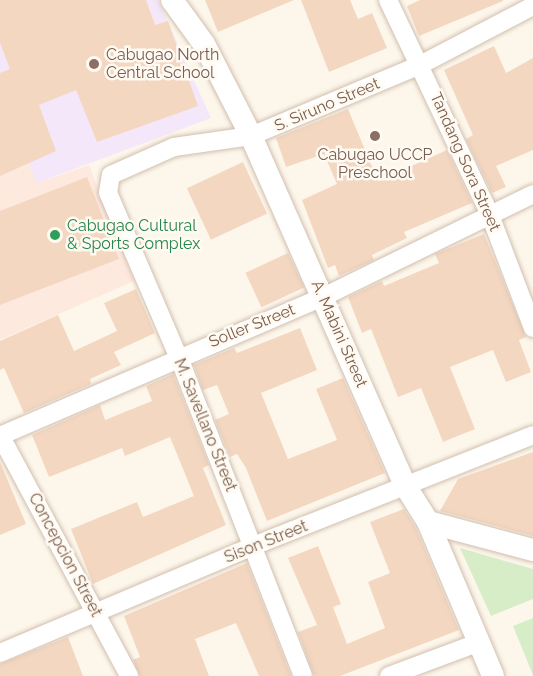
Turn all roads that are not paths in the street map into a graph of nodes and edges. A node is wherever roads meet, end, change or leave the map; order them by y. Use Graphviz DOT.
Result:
graph roads {
  1 [pos="172,0"];
  2 [pos="388,0"];
  3 [pos="533,6"];
  4 [pos="420,65"];
  5 [pos="251,136"];
  6 [pos="111,175"];
  7 [pos="533,194"];
  8 [pos="490,215"];
  9 [pos="323,297"];
  10 [pos="533,328"];
  11 [pos="178,356"];
  12 [pos="533,435"];
  13 [pos="0,436"];
  14 [pos="406,487"];
  15 [pos="428,522"];
  16 [pos="253,546"];
  17 [pos="533,550"];
  18 [pos="95,612"];
  19 [pos="480,642"];
  20 [pos="0,653"];
  21 [pos="129,676"];
  22 [pos="303,676"];
  23 [pos="389,676"];
  24 [pos="493,676"];
  1 -- 5 [label="street, A. Mabini Street"];
  2 -- 4 [label="street, Tandang Sora Street"];
  3 -- 4 [label="street, S. Siruno Street"];
  4 -- 5 [label="street, S. Siruno Street"];
  4 -- 8 [label="street, Tandang Sora Street"];
  5 -- 6 [label="street, S. Siruno Street"];
  5 -- 9 [label="street, A. Mabini Street"];
  6 -- 11 [label="street, M. Savellano Street"];
  7 -- 8 [label="street, Soller Street"];
  8 -- 9 [label="street, Soller Street"];
  8 -- 10 [label="street, Tandang Sora Street"];
  9 -- 11 [label="street, Soller Street"];
  9 -- 14 [label="street, A. Mabini Street"];
  11 -- 13 [label="street, Soller Street"];
  11 -- 16 [label="street, M. Savellano Street"];
  12 -- 14 [label="street, Sison Street"];
  13 -- 18 [label="street, Concepcion Street"];
  14 -- 15 [label="street, A. Mabini Street"];
  14 -- 16 [label="street, Sison Street"];
  15 -- 17 [label="street"];
  15 -- 19 [label="street, A. Mabini Street"];
  16 -- 18 [label="street, Sison Street"];
  16 -- 22 [label="street, M. Savellano Street"];
  18 -- 20 [label="street, Sison Street"];
  18 -- 21 [label="street, Concepcion Street"];
  19 -- 23 [label="street"];
  19 -- 24 [label="street, A. Mabini Street"];
}
